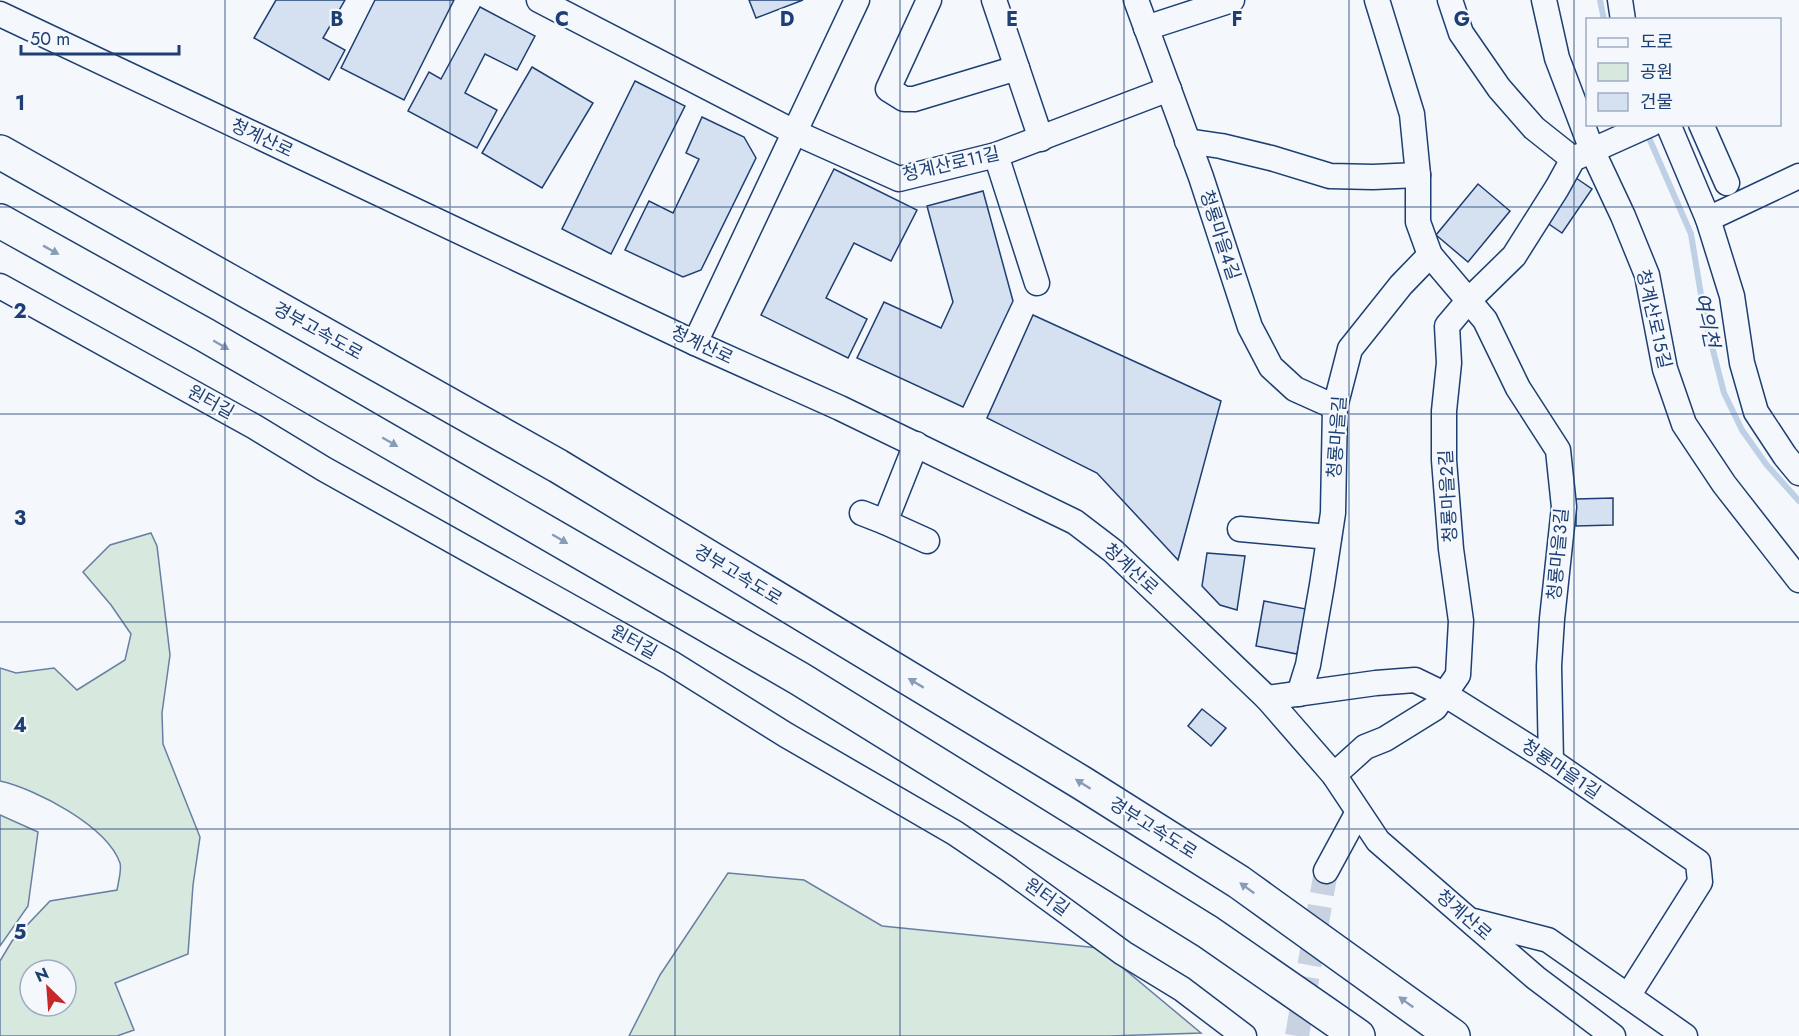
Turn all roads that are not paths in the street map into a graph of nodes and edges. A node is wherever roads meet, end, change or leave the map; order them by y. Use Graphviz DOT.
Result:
graph roads {
  1 [pos="539,0"];
  2 [pos="857,0"];
  3 [pos="929,0"];
  4 [pos="994,0"];
  5 [pos="1136,0"];
  6 [pos="1232,0"];
  7 [pos="1377,0"];
  8 [pos="1450,0"];
  9 [pos="1545,0"];
  10 [pos="1620,0"];
  11 [pos="0,14"];
  12 [pos="1623,18"];
  13 [pos="1146,28"];
  14 [pos="1017,68"];
  15 [pos="1169,89"];
  16 [pos="1646,126"];
  17 [pos="1669,126"];
  18 [pos="1702,126"];
  19 [pos="794,132"];
  20 [pos="1041,139"];
  21 [pos="1187,141"];
  22 [pos="0,152"];
  23 [pos="1582,154"];
  24 [pos="996,155"];
  25 [pos="1418,175"];
  26 [pos="1797,182"];
  27 [pos="1727,183"];
  28 [pos="1708,219"];
  29 [pos="0,221"];
  30 [pos="1430,255"];
  31 [pos="1037,283"];
  32 [pos="0,286"];
  33 [pos="1469,300"];
  34 [pos="695,343"];
  35 [pos="1335,407"];
  36 [pos="916,444"];
  37 [pos="1799,473"];
  38 [pos="862,513"];
  39 [pos="885,522"];
  40 [pos="1240,529"];
  41 [pos="1329,537"];
  42 [pos="927,541"];
  43 [pos="1799,580"];
  44 [pos="1299,694"];
  45 [pos="1446,695"];
  46 [pos="1267,698"];
  47 [pos="1551,761"];
  48 [pos="1334,775"];
  49 [pos="1358,812"];
  50 [pos="1326,871"];
  51 [pos="1470,920"];
  52 [pos="1628,996"];
  53 [pos="1244,1036"];
  54 [pos="1358,1036"];
  55 [pos="1454,1036"];
  56 [pos="1613,1036"];
  57 [pos="1685,1036"];
  1 -- 19 [label="street, 청계산로11길"];
  2 -- 19 [label="street"];
  3 -- 14 [label="street"];
  4 -- 14 [label="street"];
  5 -- 13 [label="street, 청룡마을4길"];
  6 -- 13 [label="street"];
  7 -- 25 [label="street"];
  8 -- 23 [label="street"];
  9 -- 23 [label="street, 청계산로15길"];
  10 -- 12 [label="street"];
  11 -- 34 [label="street, 청계산로"];
  13 -- 15 [label="street, 청룡마을4길"];
  14 -- 20 [label="street"];
  15 -- 20 [label="street"];
  15 -- 21 [label="street, 청룡마을4길"];
  16 -- 23 [label="street"];
  17 -- 28 [label="street"];
  18 -- 27 [label="street"];
  19 -- 24 [label="street, 청계산로11길"];
  19 -- 34 [label="street"];
  20 -- 24 [label="street, 청계산로11길"];
  21 -- 25 [label="street"];
  21 -- 35 [label="street, 청룡마을4길"];
  55 -- 22 [label="highway, 경부고속도로, one-way"];
  23 -- 33 [label="street"];
  23 -- 43 [label="street, 청계산로15길"];
  24 -- 31 [label="street"];
  25 -- 30 [label="street"];
  26 -- 28 [label="street"];
  28 -- 37 [label="street"];
  29 -- 54 [label="highway, one-way"];
  30 -- 33 [label="street, 청룡마을3길"];
  30 -- 35 [label="street, 청룡마을길"];
  32 -- 53 [label="street, 원터길"];
  33 -- 45 [label="street, 청룡마을2길"];
  33 -- 47 [label="street, 청룡마을3길"];
  34 -- 36 [label="street, 청계산로"];
  35 -- 41 [label="street, 청룡마을길"];
  36 -- 39 [label="street"];
  36 -- 46 [label="street, 청계산로"];
  38 -- 39 [label="street"];
  39 -- 42 [label="street"];
  40 -- 41 [label="street"];
  41 -- 44 [label="street, 청룡마을길"];
  44 -- 45 [label="street, 청룡마을1길"];
  44 -- 46 [label="street, 청룡마을1길"];
  45 -- 47 [label="street, 청룡마을1길"];
  45 -- 48 [label="street"];
  46 -- 48 [label="street, 청계산로"];
  47 -- 52 [label="street, 청룡마을1길"];
  48 -- 49 [label="street, 청계산로"];
  49 -- 50 [label="street"];
  49 -- 51 [label="street, 청계산로"];
  51 -- 52 [label="street"];
  51 -- 56 [label="street, 청계산로"];
  52 -- 57 [label="street"];
}
